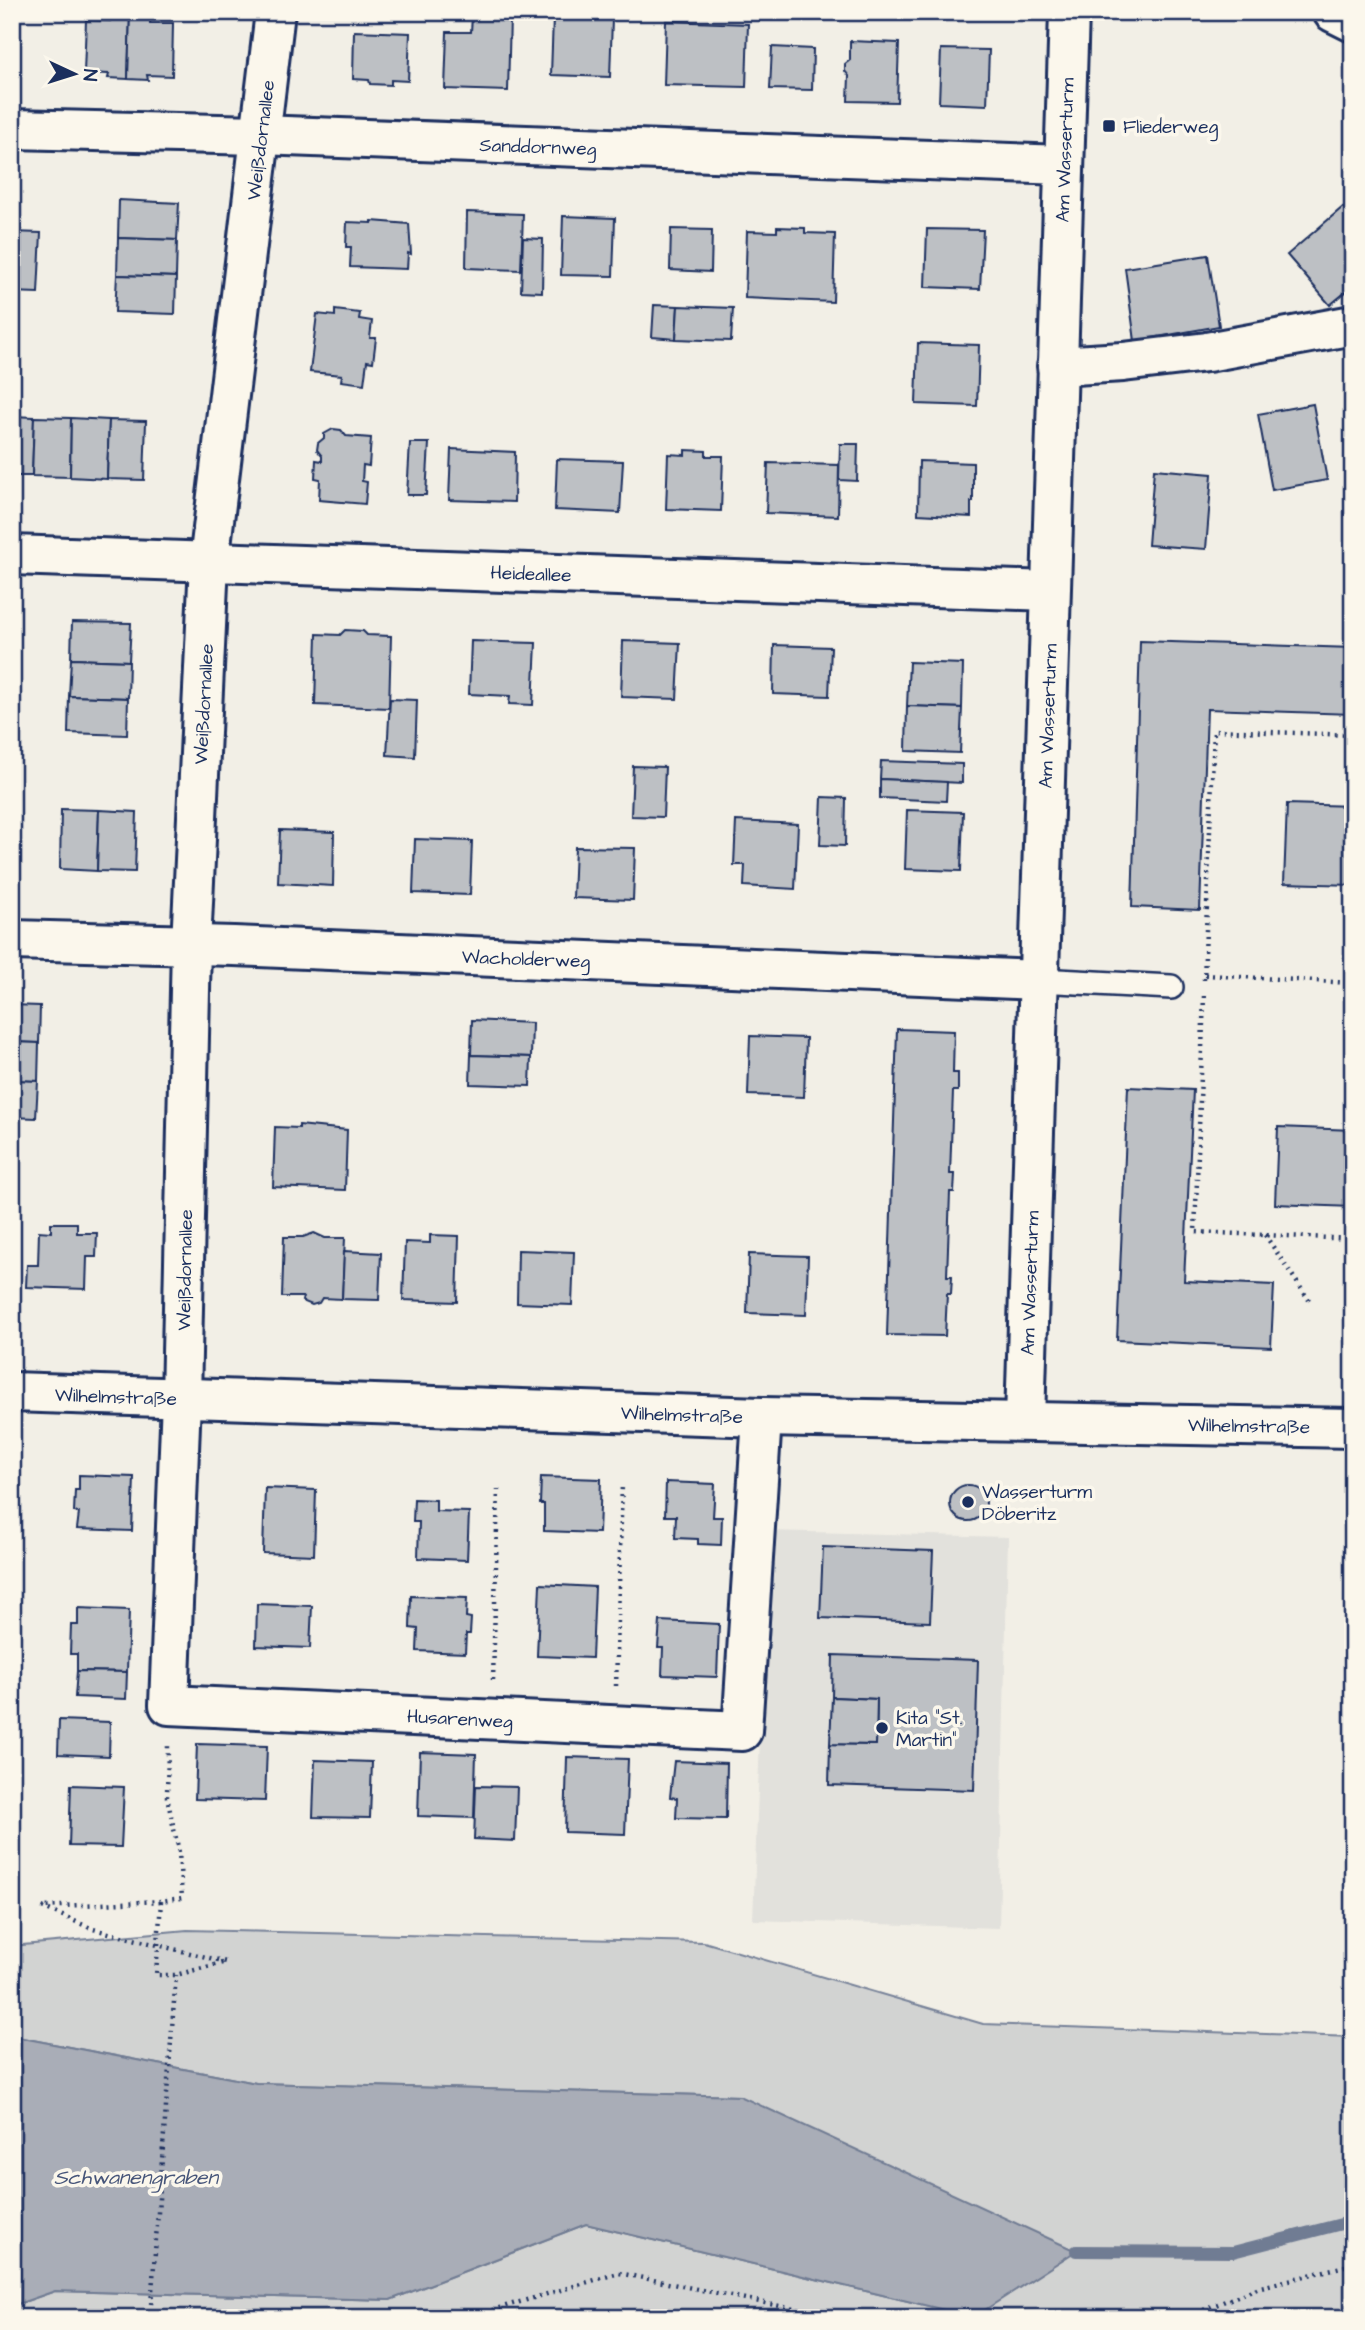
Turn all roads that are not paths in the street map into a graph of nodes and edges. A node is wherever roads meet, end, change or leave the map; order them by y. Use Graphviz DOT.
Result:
graph roads {
  1 [pos="275,12"];
  2 [pos="1069,12"];
  3 [pos="1333,12"];
  4 [pos="1353,22"];
  5 [pos="12,129"];
  6 [pos="260,135"];
  7 [pos="1063,165"];
  8 [pos="1353,325"];
  9 [pos="1057,366"];
  10 [pos="12,555"];
  11 [pos="209,562"];
  12 [pos="1050,590"];
  13 [pos="12,940"];
  14 [pos="191,945"];
  15 [pos="1039,980"];
  16 [pos="1171,987"];
  17 [pos="12,1392"];
  18 [pos="181,1399"];
  19 [pos="762,1417"];
  20 [pos="1025,1420"];
  21 [pos="1353,1428"];
  1 -- 6 [label="street, Weißdornallee"];
  2 -- 7 [label="street, Am Wasserturm"];
  3 -- 4 [label="street"];
  5 -- 6 [label="street, Sanddornweg"];
  6 -- 7 [label="street, Sanddornweg"];
  6 -- 11 [label="street, Weißdornallee"];
  7 -- 9 [label="street, Am Wasserturm"];
  8 -- 9 [label="street"];
  9 -- 12 [label="street, Am Wasserturm"];
  10 -- 11 [label="street, Heideallee"];
  11 -- 12 [label="street, Heideallee"];
  11 -- 14 [label="street, Weißdornallee"];
  12 -- 15 [label="street, Am Wasserturm"];
  13 -- 14 [label="street, Wacholderweg"];
  14 -- 15 [label="street, Wacholderweg"];
  14 -- 18 [label="street, Weißdornallee"];
  15 -- 16 [label="lane"];
  15 -- 20 [label="street, Am Wasserturm"];
  17 -- 18 [label="street, Wilhelmstraße"];
  18 -- 19 [label="street, Wilhelmstraße"];
  18 -- 19 [label="street, Husarenweg"];
  19 -- 20 [label="street, Wilhelmstraße"];
  20 -- 21 [label="street, Wilhelmstraße"];
}
